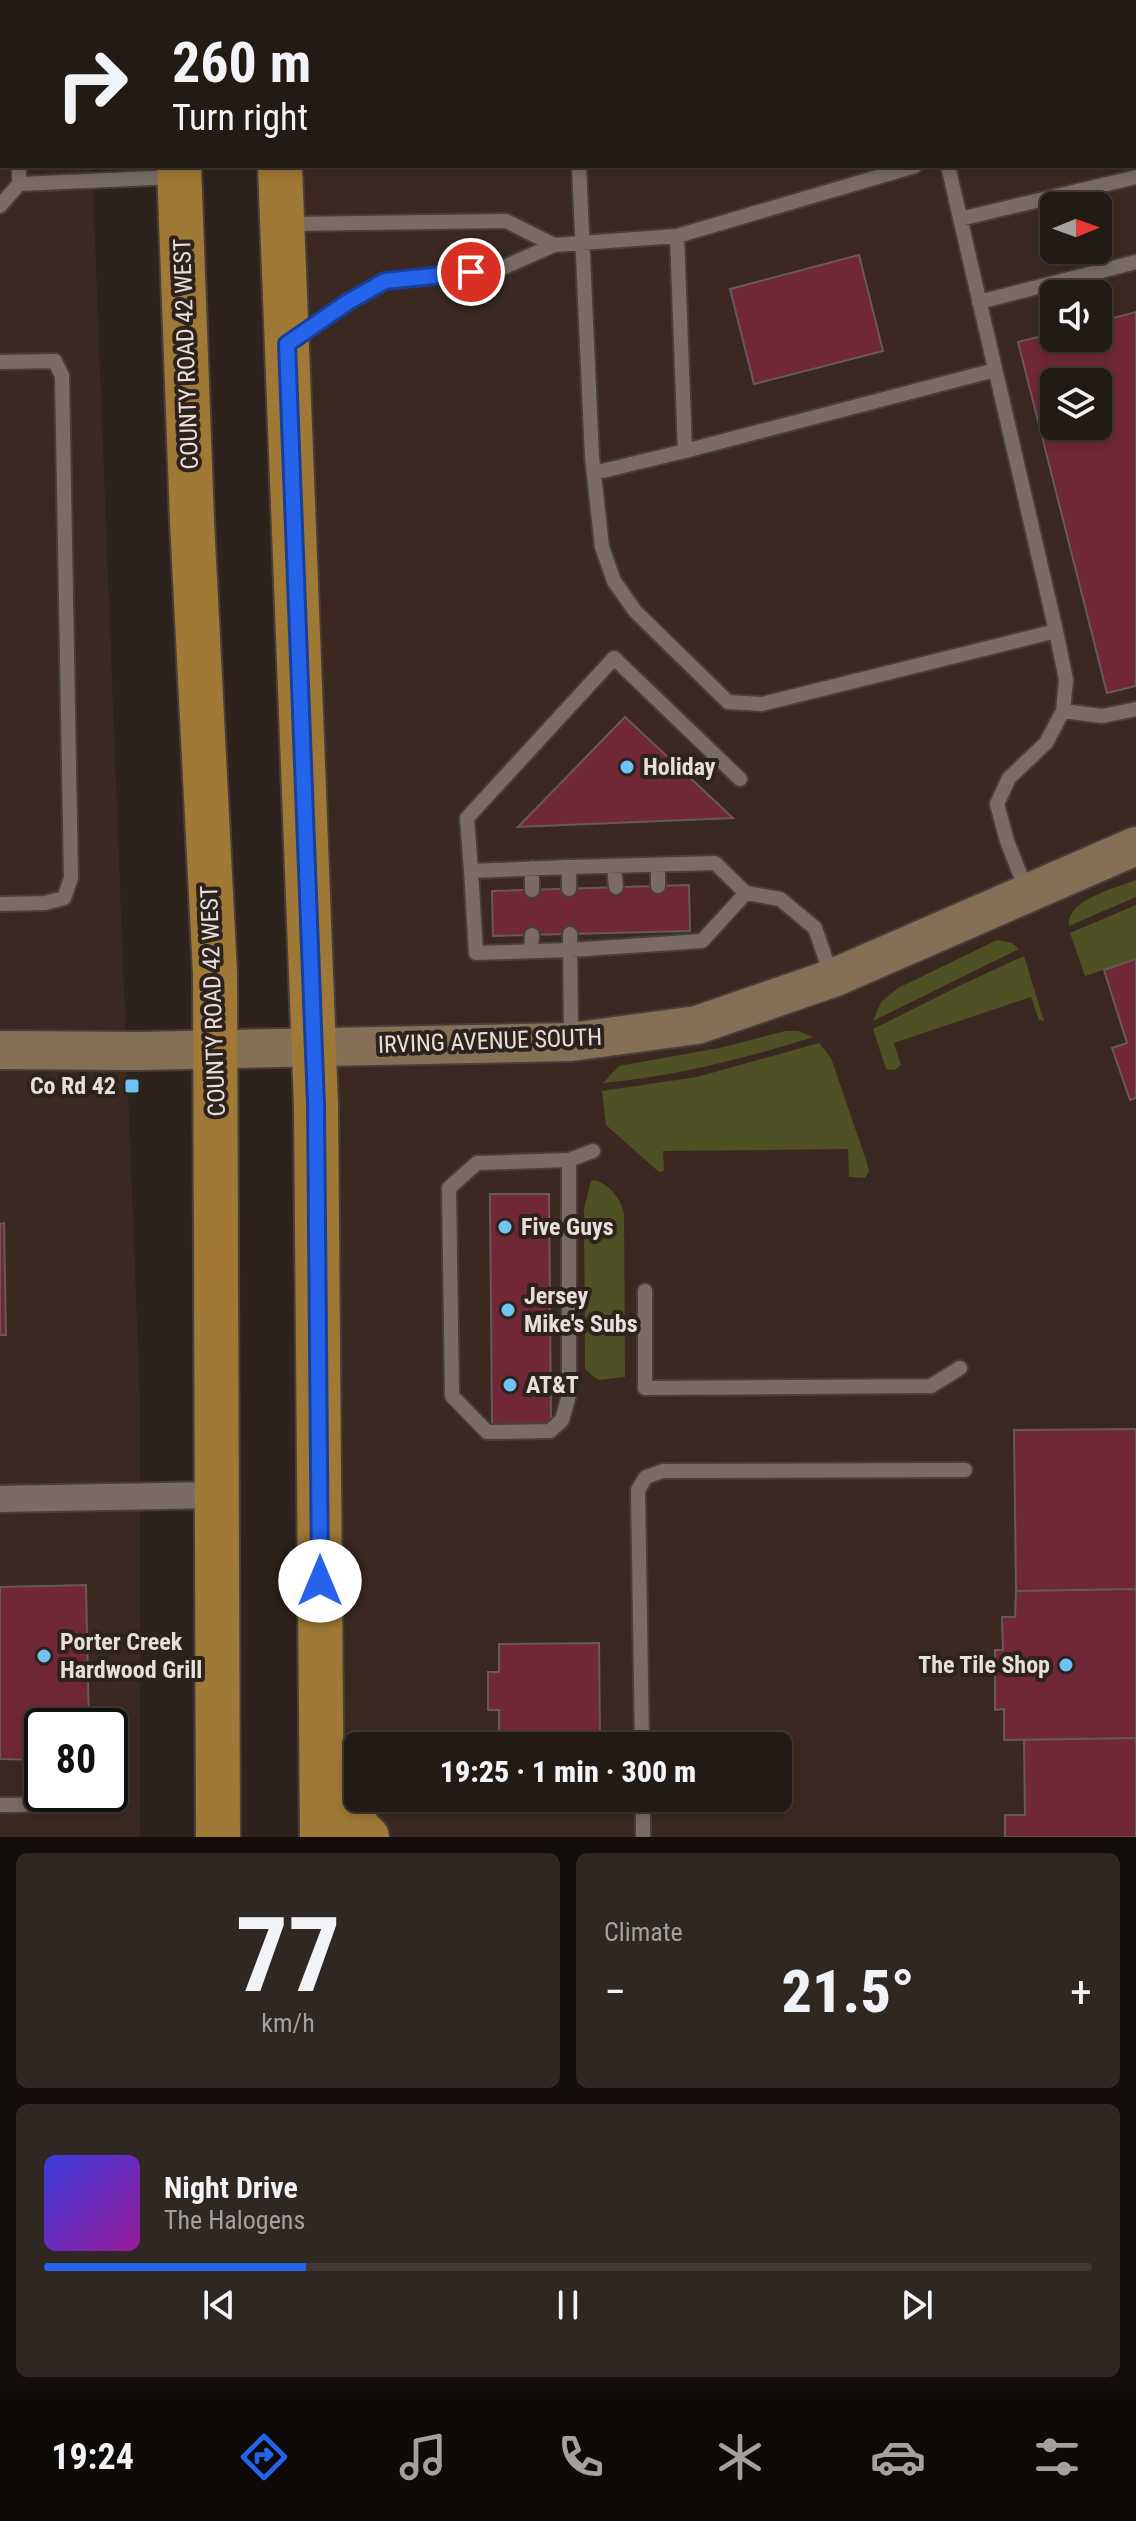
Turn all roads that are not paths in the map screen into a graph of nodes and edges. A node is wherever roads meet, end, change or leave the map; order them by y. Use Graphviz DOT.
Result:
graph roads {
  1 [pos="19,168"];
  2 [pos="280,168"];
  3 [pos="579,168"];
  4 [pos="908,168"];
  5 [pos="948,168"];
  6 [pos="179,171"];
  7 [pos="1136,177"];
  8 [pos="19,184"];
  9 [pos="0,206"];
  10 [pos="960,219"];
  11 [pos="282,224"];
  12 [pos="677,236"];
  13 [pos="581,243"];
  14 [pos="554,245"];
  15 [pos="1136,262"];
  16 [pos="979,302"];
  17 [pos="287,344"];
  18 [pos="0,362"];
  19 [pos="995,370"];
  20 [pos="685,451"];
  21 [pos="594,473"];
  22 [pos="1056,631"];
  23 [pos="1136,709"];
  24 [pos="1063,711"];
  25 [pos="740,779"];
  26 [pos="1136,846"];
  27 [pos="658,865"];
  28 [pos="614,866"];
  29 [pos="569,867"];
  30 [pos="532,868"];
  31 [pos="471,871"];
  32 [pos="658,886"];
  33 [pos="616,887"];
  34 [pos="569,889"];
  35 [pos="532,890"];
  36 [pos="1027,892"];
  37 [pos="746,893"];
  38 [pos="0,904"];
  39 [pos="570,934"];
  40 [pos="532,935"];
  41 [pos="570,950"];
  42 [pos="531,951"];
  43 [pos="833,978"];
  44 [pos="571,1042"];
  45 [pos="314,1048"];
  46 [pos="216,1049"];
  47 [pos="0,1050"];
  48 [pos="593,1151"];
  49 [pos="569,1160"];
  50 [pos="645,1291"];
  51 [pos="960,1368"];
  52 [pos="965,1470"];
  53 [pos="217,1495"];
  54 [pos="0,1499"];
  55 [pos="321,1731"];
  56 [pos="642,1732"];
  57 [pos="0,1805"];
  58 [pos="24,1805"];
  59 [pos="643,1812"];
  60 [pos="218,1837"];
  61 [pos="322,1837"];
  62 [pos="367,1837"];
  63 [pos="643,1837"];
  1 -- 8 [label="lane"];
  2 -- 11 [label="highway"];
  3 -- 13 [label="lane"];
  4 -- 12 [label="lane"];
  5 -- 10 [label="lane"];
  6 -- 8 [label="lane"];
  6 -- 46 [label="highway, COUNTY ROAD 42 WEST"];
  7 -- 10 [label="lane"];
  8 -- 9 [label="lane"];
  10 -- 16 [label="lane"];
  11 -- 14 [label="lane"];
  11 -- 17 [label="highway"];
  12 -- 13 [label="lane"];
  12 -- 20 [label="lane"];
  13 -- 14 [label="lane"];
  13 -- 21 [label="lane"];
  14 -- 17 [label="lane"];
  15 -- 16 [label="lane"];
  16 -- 19 [label="lane"];
  17 -- 45 [label="highway"];
  18 -- 38 [label="lane"];
  19 -- 20 [label="lane"];
  19 -- 22 [label="lane"];
  20 -- 21 [label="lane"];
  21 -- 22 [label="lane"];
  22 -- 24 [label="lane"];
  23 -- 24 [label="lane"];
  24 -- 36 [label="lane"];
  25 -- 31 [label="lane"];
  26 -- 36 [label="street, IRVING AVENUE SOUTH"];
  27 -- 28 [label="lane"];
  27 -- 32 [label="lane"];
  27 -- 37 [label="lane"];
  28 -- 29 [label="lane"];
  28 -- 33 [label="lane"];
  29 -- 30 [label="lane"];
  29 -- 34 [label="lane"];
  30 -- 31 [label="lane"];
  30 -- 35 [label="lane"];
  31 -- 42 [label="lane"];
  36 -- 43 [label="street, IRVING AVENUE SOUTH"];
  37 -- 41 [label="lane"];
  37 -- 43 [label="lane"];
  39 -- 41 [label="lane"];
  40 -- 42 [label="lane"];
  41 -- 42 [label="lane"];
  41 -- 44 [label="lane"];
  43 -- 44 [label="street, IRVING AVENUE SOUTH"];
  44 -- 45 [label="street, IRVING AVENUE SOUTH"];
  45 -- 46 [label="street, IRVING AVENUE SOUTH"];
  45 -- 55 [label="highway"];
  46 -- 47 [label="street, IRVING AVENUE SOUTH"];
  46 -- 53 [label="highway, COUNTY ROAD 42 WEST"];
  48 -- 49 [label="lane"];
  49 -- 49 [label="lane"];
  50 -- 51 [label="lane"];
  52 -- 56 [label="lane"];
  53 -- 54 [label="street"];
  53 -- 60 [label="highway, COUNTY ROAD 42 WEST"];
  55 -- 61 [label="highway"];
  55 -- 62 [label="highway"];
  57 -- 58 [label="lane"];
  59 -- 63 [label="lane"];
}
